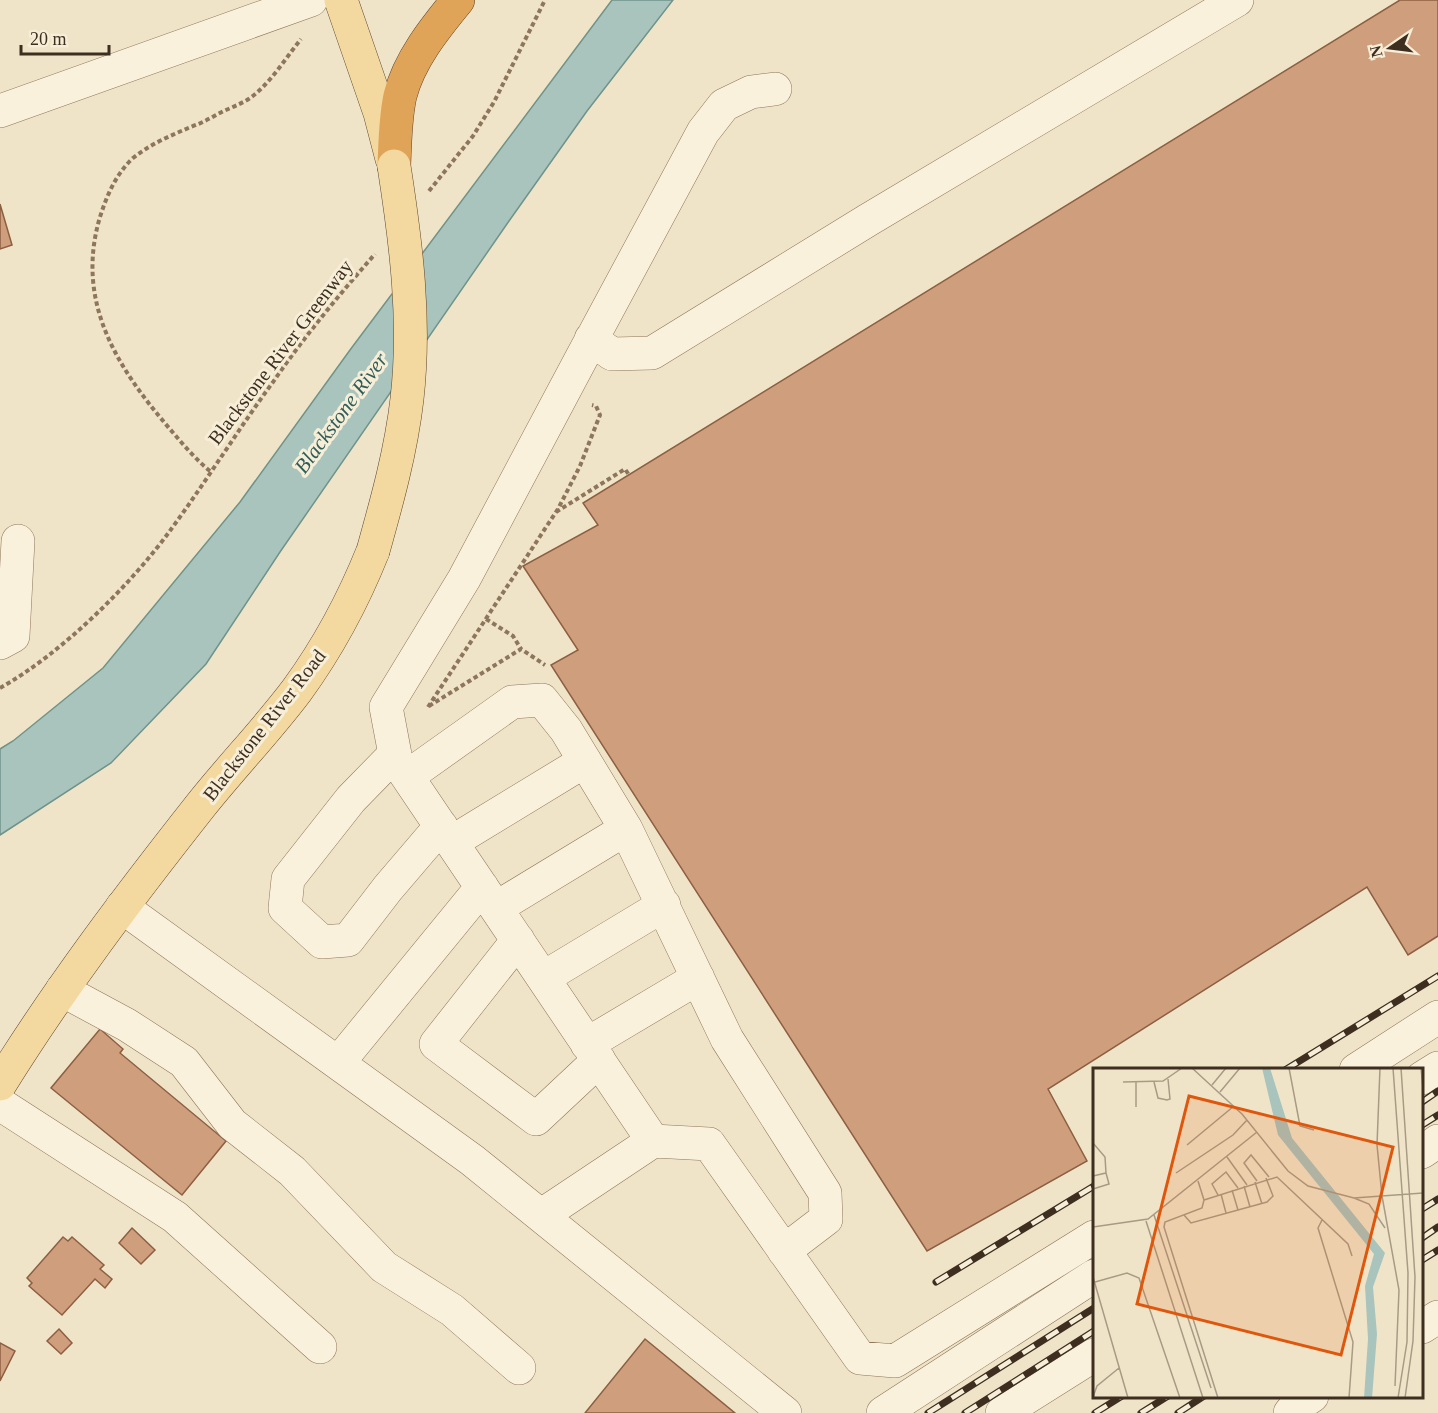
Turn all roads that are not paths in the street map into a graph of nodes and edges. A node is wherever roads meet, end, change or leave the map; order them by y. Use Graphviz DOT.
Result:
graph roads {
  1 [pos="311,0"];
  2 [pos="341,0"];
  3 [pos="458,0"];
  4 [pos="1236,0"];
  5 [pos="775,88"];
  6 [pos="0,111"];
  7 [pos="394,166"];
  8 [pos="591,339"];
  9 [pos="18,541"];
  10 [pos="0,643"];
  11 [pos="585,761"];
  12 [pos="402,765"];
  13 [pos="626,829"];
  14 [pos="447,834"];
  15 [pos="489,898"];
  16 [pos="664,905"];
  17 [pos="122,907"];
  18 [pos="518,940"];
  19 [pos="543,978"];
  20 [pos="698,978"];
  21 [pos="62,990"];
  22 [pos="1438,1017"];
  23 [pos="593,1052"];
  24 [pos="338,1063"];
  25 [pos="1359,1068"];
  26 [pos="1438,1068"];
  27 [pos="1423,1077"];
  28 [pos="0,1084"];
  29 [pos="0,1104"];
  30 [pos="653,1141"];
  31 [pos="1438,1141"];
  32 [pos="1423,1151"];
  33 [pos="542,1215"];
  34 [pos="1093,1238"];
  35 [pos="784,1251"];
  36 [pos="1093,1277"];
  37 [pos="1438,1317"];
  38 [pos="1423,1326"];
  39 [pos="320,1347"];
  40 [pos="1093,1356"];
  41 [pos="519,1368"];
  42 [pos="1309,1398"];
  43 [pos="785,1413"];
  44 [pos="883,1413"];
  45 [pos="1002,1413"];
  46 [pos="1290,1413"];
  1 -- 6 [label="street"];
  2 -- 7 [label="main road, Blackstone River Road"];
  3 -- 7 [label="highway"];
  4 -- 8 [label="street"];
  5 -- 8 [label="street"];
  7 -- 17 [label="main road, Blackstone River Road, bridge"];
  8 -- 12 [label="street"];
  9 -- 10 [label="street"];
  11 -- 12 [label="street"];
  11 -- 13 [label="street"];
  11 -- 14 [label="street"];
  12 -- 14 [label="street"];
  12 -- 14 [label="street"];
  13 -- 15 [label="street"];
  13 -- 16 [label="street"];
  14 -- 15 [label="street"];
  15 -- 18 [label="street"];
  15 -- 24 [label="street"];
  16 -- 19 [label="street"];
  16 -- 20 [label="street"];
  17 -- 21 [label="main road, Blackstone River Road"];
  17 -- 24 [label="street"];
  18 -- 19 [label="street"];
  18 -- 23 [label="street"];
  19 -- 23 [label="street"];
  20 -- 23 [label="street"];
  20 -- 35 [label="street"];
  21 -- 28 [label="main road, Blackstone River Road"];
  21 -- 41 [label="street"];
  22 -- 25 [label="street"];
  23 -- 30 [label="street"];
  24 -- 33 [label="street"];
  26 -- 27 [label="street"];
  29 -- 39 [label="street"];
  30 -- 33 [label="street"];
  30 -- 35 [label="street"];
  31 -- 32 [label="street"];
  33 -- 43 [label="street"];
  34 -- 35 [label="street"];
  36 -- 44 [label="street"];
  37 -- 38 [label="street"];
  40 -- 45 [label="street"];
  42 -- 46 [label="street"];
}
